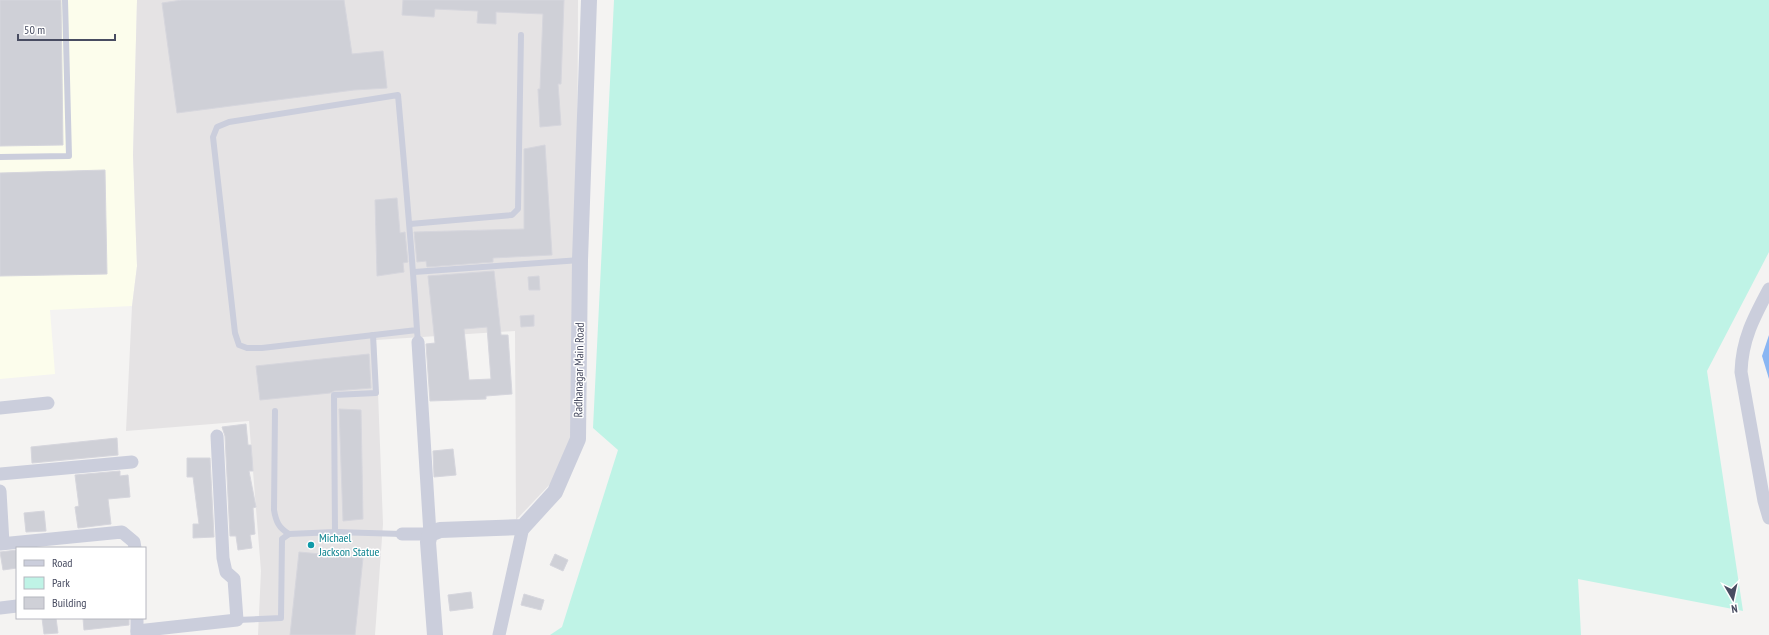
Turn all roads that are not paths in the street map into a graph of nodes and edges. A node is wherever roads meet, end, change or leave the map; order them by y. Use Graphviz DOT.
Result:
graph roads {
  1 [pos="65,0"];
  2 [pos="589,0"];
  3 [pos="521,34"];
  4 [pos="0,157"];
  5 [pos="410,224"];
  6 [pos="580,260"];
  7 [pos="414,272"];
  8 [pos="1769,289"];
  9 [pos="373,335"];
  10 [pos="418,336"];
  11 [pos="48,403"];
  12 [pos="0,408"];
  13 [pos="275,411"];
  14 [pos="217,436"];
  15 [pos="132,462"];
  16 [pos="0,474"];
  17 [pos="0,491"];
  18 [pos="1769,518"];
  19 [pos="523,527"];
  20 [pos="335,532"];
  21 [pos="289,534"];
  22 [pos="402,534"];
  23 [pos="430,534"];
  24 [pos="2,544"];
  25 [pos="135,547"];
  26 [pos="16,606"];
  27 [pos="0,608"];
  28 [pos="137,619"];
  29 [pos="237,620"];
  30 [pos="137,633"];
  31 [pos="435,635"];
  32 [pos="500,635"];
  1 -- 4 [label="lane"];
  2 -- 6 [label="street, Radhanagar Main Road"];
  3 -- 5 [label="lane"];
  5 -- 7 [label="lane"];
  5 -- 9 [label="lane"];
  6 -- 7 [label="lane"];
  6 -- 19 [label="street, Radhanagar Main Road"];
  7 -- 10 [label="lane"];
  8 -- 18 [label="street"];
  9 -- 10 [label="lane"];
  9 -- 20 [label="lane"];
  10 -- 23 [label="street"];
  11 -- 12 [label="street"];
  13 -- 21 [label="lane"];
  14 -- 29 [label="street"];
  15 -- 16 [label="street"];
  17 -- 24 [label="street"];
  19 -- 23 [label="street"];
  19 -- 32 [label="street"];
  20 -- 21 [label="lane"];
  20 -- 22 [label="lane"];
  21 -- 29 [label="lane"];
  22 -- 23 [label="street"];
  23 -- 31 [label="street"];
  24 -- 25 [label="street"];
  26 -- 27 [label="street"];
  28 -- 30 [label="street"];
  29 -- 30 [label="street"];
}
